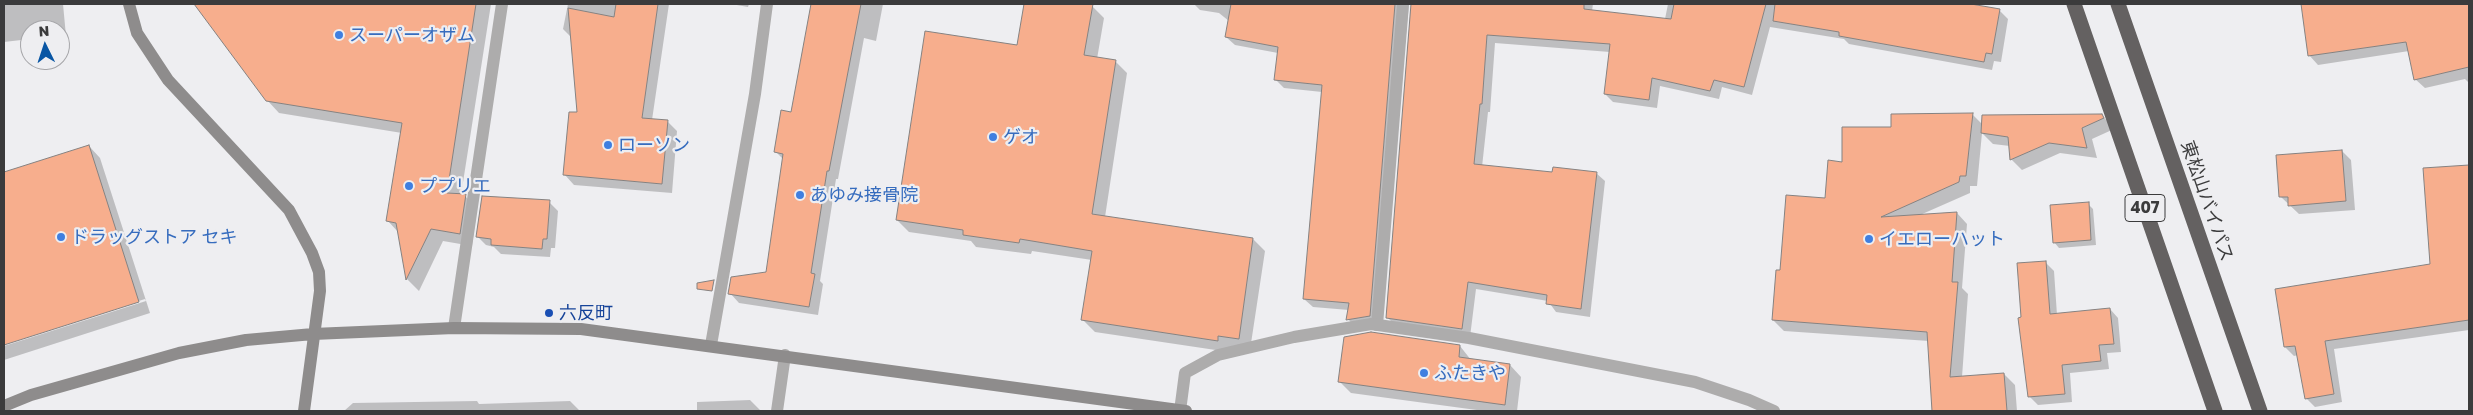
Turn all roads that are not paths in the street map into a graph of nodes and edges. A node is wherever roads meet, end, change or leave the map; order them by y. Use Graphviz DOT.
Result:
graph roads {
  1 [pos="129,4"];
  2 [pos="502,4"];
  3 [pos="767,4"];
  4 [pos="1403,4"];
  5 [pos="2074,4"];
  6 [pos="2118,4"];
  7 [pos="1377,325"];
  8 [pos="454,328"];
  9 [pos="313,334"];
  10 [pos="710,345"];
  11 [pos="785,355"];
  12 [pos="4,406"];
  13 [pos="1146,408"];
  14 [pos="304,411"];
  15 [pos="777,411"];
  16 [pos="1183,411"];
  17 [pos="1774,411"];
  18 [pos="2215,411"];
  19 [pos="2260,411"];
  1 -- 9 [label="street"];
  2 -- 8 [label="street"];
  3 -- 10 [label="street"];
  4 -- 7 [label="street"];
  5 -- 18 [label="highway, 407"];
  6 -- 19 [label="highway, 東松山バイパス / 407"];
  7 -- 16 [label="street"];
  7 -- 17 [label="street"];
  8 -- 9 [label="street"];
  8 -- 10 [label="street"];
  9 -- 12 [label="street"];
  9 -- 14 [label="street"];
  10 -- 11 [label="street"];
  11 -- 13 [label="street"];
  11 -- 15 [label="street"];
  13 -- 16 [label="street"];
}
